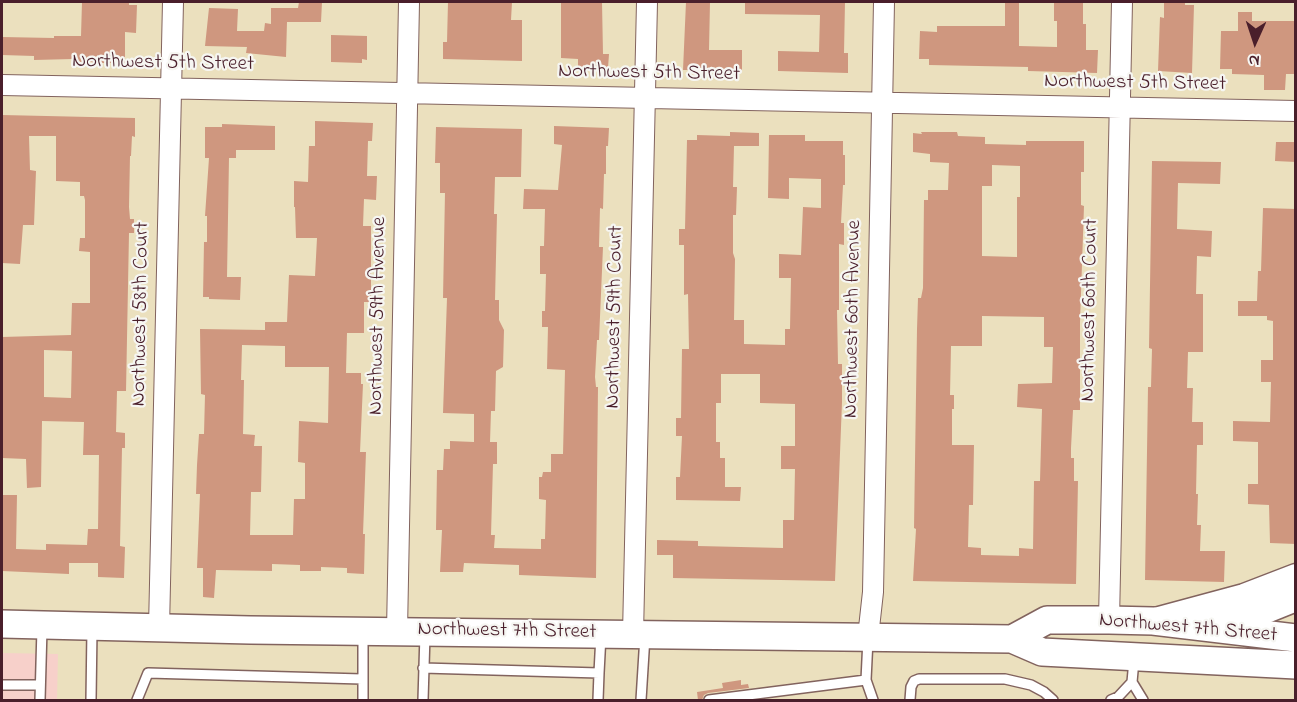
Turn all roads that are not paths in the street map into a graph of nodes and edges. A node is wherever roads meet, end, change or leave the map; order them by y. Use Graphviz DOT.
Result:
graph roads {
  1 [pos="173,2"];
  2 [pos="409,2"];
  3 [pos="647,2"];
  4 [pos="884,2"];
  5 [pos="1122,2"];
  6 [pos="2,85"];
  7 [pos="171,89"];
  8 [pos="407,94"];
  9 [pos="645,98"];
  10 [pos="883,101"];
  11 [pos="1120,108"];
  12 [pos="1296,111"];
  13 [pos="1296,576"];
  14 [pos="1296,599"];
  15 [pos="1109,620"];
  16 [pos="1153,621"];
  17 [pos="2,624"];
  18 [pos="42,625"];
  19 [pos="92,626"];
  20 [pos="159,628"];
  21 [pos="1214,628"];
  22 [pos="363,630"];
  23 [pos="396,630"];
  24 [pos="425,631"];
  25 [pos="601,633"];
  26 [pos="639,634"];
  27 [pos="868,637"];
  28 [pos="1296,638"];
  29 [pos="1012,639"];
  30 [pos="1086,655"];
  31 [pos="1296,665"];
  32 [pos="423,668"];
  33 [pos="1133,670"];
  34 [pos="599,673"];
  35 [pos="362,679"];
  36 [pos="866,680"];
  37 [pos="2,685"];
  38 [pos="40,685"];
  39 [pos="40,700"];
  40 [pos="91,700"];
  41 [pos="137,700"];
  42 [pos="363,700"];
  43 [pos="423,700"];
  44 [pos="598,700"];
  45 [pos="641,700"];
  46 [pos="709,700"];
  47 [pos="873,700"];
  48 [pos="910,700"];
  49 [pos="1053,700"];
  50 [pos="1112,700"];
  51 [pos="1143,700"];
  1 -- 7 [label="street, Northwest 58th Court"];
  2 -- 8 [label="street, Northwest 59th Avenue"];
  3 -- 9 [label="street, Northwest 59th Court"];
  4 -- 10 [label="street, Northwest 60th Avenue"];
  5 -- 11 [label="street, Northwest 60th Court"];
  6 -- 7 [label="street, Northwest 5th Street"];
  7 -- 8 [label="street, Northwest 5th Street"];
  7 -- 20 [label="street, Northwest 58th Court"];
  8 -- 9 [label="street, Northwest 5th Street"];
  8 -- 23 [label="street, Northwest 59th Avenue"];
  9 -- 10 [label="street, Northwest 5th Street"];
  9 -- 26 [label="street, Northwest 59th Court"];
  10 -- 11 [label="street, Northwest 5th Street"];
  10 -- 27 [label="street, Northwest 60th Avenue"];
  11 -- 12 [label="street, Northwest 5th Street"];
  11 -- 15 [label="street, Northwest 60th Court"];
  13 -- 16 [label="street"];
  14 -- 21 [label="street"];
  15 -- 16 [label="main road, Northwest 7th Street"];
  15 -- 29 [label="main road, Northwest 7th Street"];
  16 -- 21 [label="main road, Northwest 7th Street"];
  17 -- 18 [label="main road, Northwest 7th Street"];
  18 -- 19 [label="main road, Northwest 7th Street"];
  18 -- 38 [label="lane"];
  19 -- 20 [label="main road, Northwest 7th Street"];
  19 -- 40 [label="lane"];
  20 -- 22 [label="main road, Northwest 7th Street"];
  21 -- 28 [label="main road, Northwest 7th Street"];
  21 -- 30 [label="main road"];
  22 -- 23 [label="main road, Northwest 7th Street"];
  22 -- 35 [label="lane"];
  23 -- 24 [label="main road, Northwest 7th Street"];
  24 -- 25 [label="main road, Northwest 7th Street"];
  24 -- 32 [label="lane"];
  25 -- 26 [label="main road, Northwest 7th Street"];
  25 -- 34 [label="lane"];
  26 -- 27 [label="main road, Northwest 7th Street"];
  26 -- 45 [label="lane"];
  27 -- 29 [label="main road, Northwest 7th Street"];
  27 -- 36 [label="lane"];
  29 -- 30 [label="main road, Northwest 7th Street"];
  30 -- 33 [label="main road, Northwest 7th Street"];
  31 -- 33 [label="main road, Northwest 7th Street"];
  32 -- 34 [label="lane"];
  32 -- 43 [label="lane"];
  33 -- 50 [label="lane"];
  33 -- 51 [label="lane"];
  34 -- 44 [label="lane"];
  35 -- 41 [label="lane"];
  35 -- 42 [label="lane"];
  36 -- 46 [label="lane"];
  36 -- 47 [label="lane"];
  37 -- 38 [label="lane"];
  38 -- 39 [label="lane"];
  48 -- 49 [label="lane"];
}
